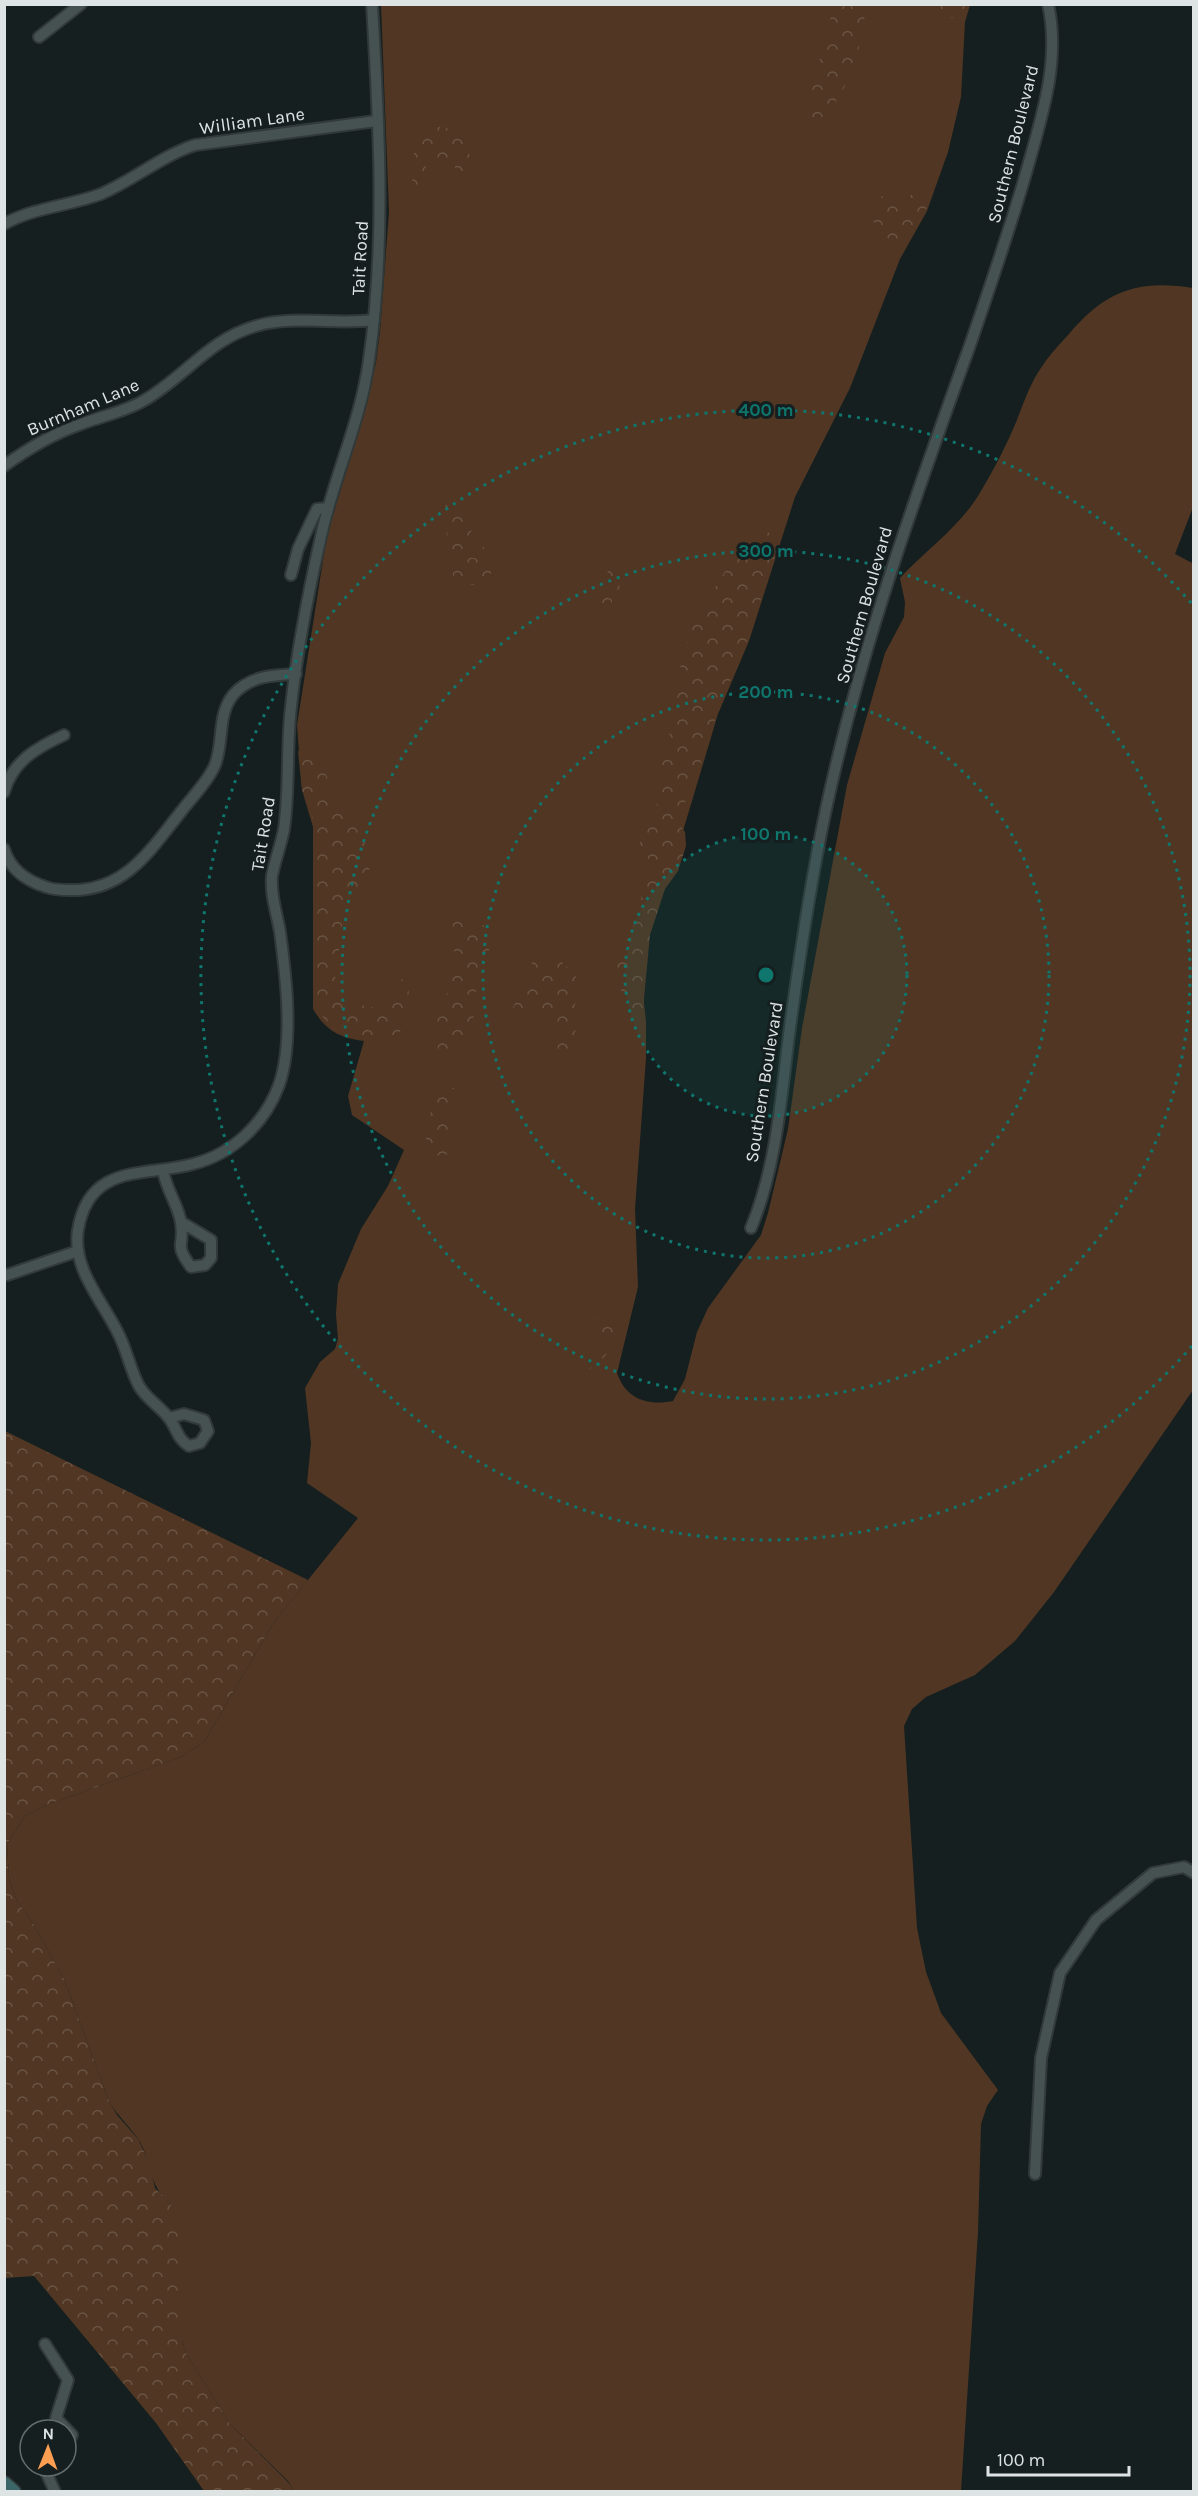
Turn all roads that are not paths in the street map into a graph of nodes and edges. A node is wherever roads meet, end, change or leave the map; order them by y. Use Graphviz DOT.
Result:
graph roads {
  1 [pos="81,4"];
  2 [pos="372,4"];
  3 [pos="1048,4"];
  4 [pos="39,37"];
  5 [pos="376,121"];
  6 [pos="4,224"];
  7 [pos="374,320"];
  8 [pos="4,466"];
  9 [pos="328,508"];
  10 [pos="291,575"];
  11 [pos="296,674"];
  12 [pos="64,735"];
  13 [pos="4,792"];
  14 [pos="4,849"];
  15 [pos="163,1170"];
  16 [pos="182,1222"];
  17 [pos="751,1228"];
  18 [pos="78,1251"];
  19 [pos="7,1275"];
  20 [pos="169,1418"];
  21 [pos="1194,1873"];
  22 [pos="1035,2174"];
  23 [pos="45,2344"];
  24 [pos="56,2418"];
  25 [pos="49,2478"];
  26 [pos="4,2484"];
  27 [pos="13,2492"];
  28 [pos="55,2492"];
  1 -- 4 [label="street"];
  2 -- 5 [label="street, Tait Road"];
  3 -- 17 [label="street, Southern Boulevard"];
  5 -- 6 [label="street, William Lane"];
  5 -- 7 [label="street, Tait Road"];
  7 -- 8 [label="street, Burnham Lane"];
  7 -- 9 [label="street, Tait Road"];
  9 -- 10 [label="street"];
  9 -- 11 [label="street, Tait Road"];
  11 -- 14 [label="street"];
  11 -- 15 [label="street, Tait Road"];
  12 -- 13 [label="street"];
  15 -- 16 [label="street"];
  15 -- 18 [label="street, Tait Road"];
  18 -- 19 [label="street"];
  18 -- 20 [label="street"];
  21 -- 22 [label="street"];
  23 -- 24 [label="street"];
  25 -- 28 [label="street"];
  26 -- 27 [label="main road"];
}
